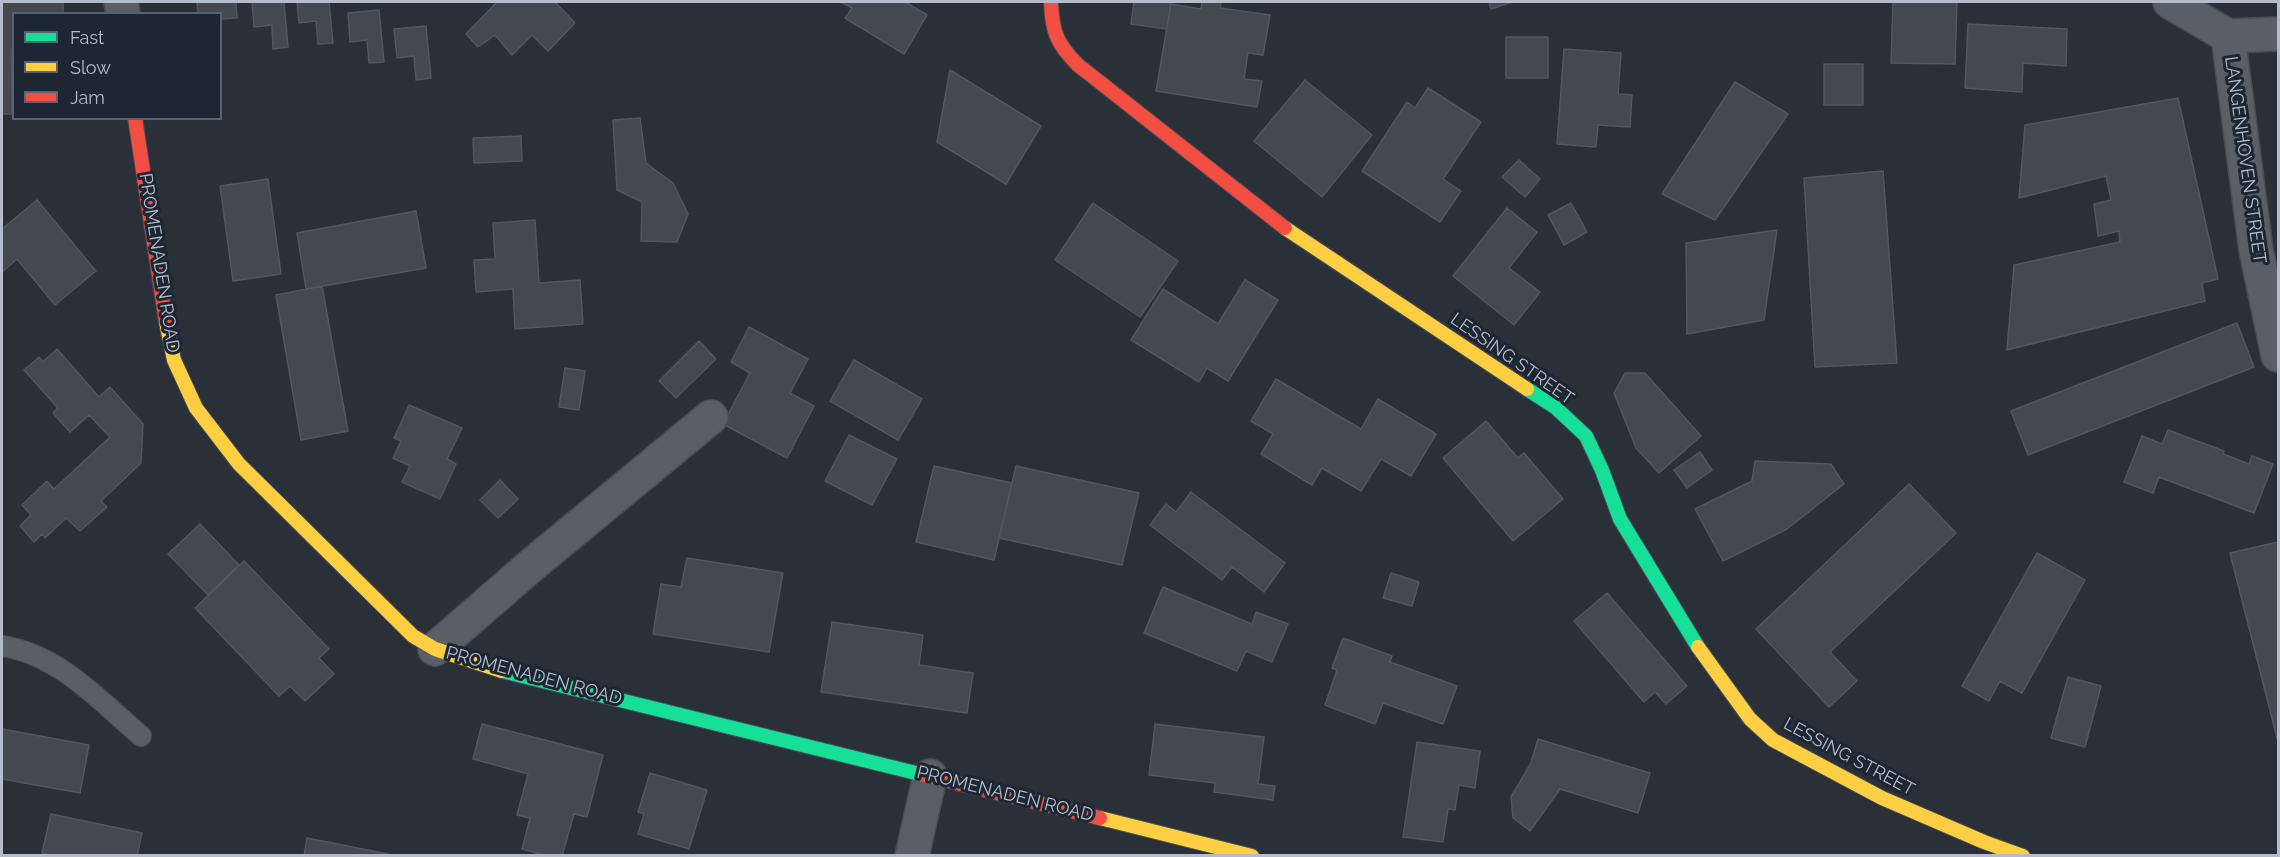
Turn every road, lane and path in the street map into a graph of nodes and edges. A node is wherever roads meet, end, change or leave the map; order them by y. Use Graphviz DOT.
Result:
graph roads {
  1 [pos="1052,2"];
  2 [pos="2170,2"];
  3 [pos="2278,34"];
  4 [pos="2228,36"];
  5 [pos="135,120"];
  6 [pos="2278,355"];
  7 [pos="711,417"];
  8 [pos="2,646"];
  9 [pos="435,649"];
  10 [pos="141,736"];
  11 [pos="930,776"];
  12 [pos="912,855"];
  13 [pos="1252,855"];
  14 [pos="2023,855"];
  1 -- 14 [label="street, LESSING STREET"];
  2 -- 4 [label="street"];
  3 -- 4 [label="street"];
  4 -- 6 [label="street, LANGENHOVEN STREET"];
  5 -- 9 [label="street, PROMENADEN ROAD"];
  7 -- 9 [label="street"];
  8 -- 10 [label="lane"];
  9 -- 11 [label="street, PROMENADEN ROAD"];
  11 -- 12 [label="street"];
  11 -- 13 [label="street, PROMENADEN ROAD"];
}
